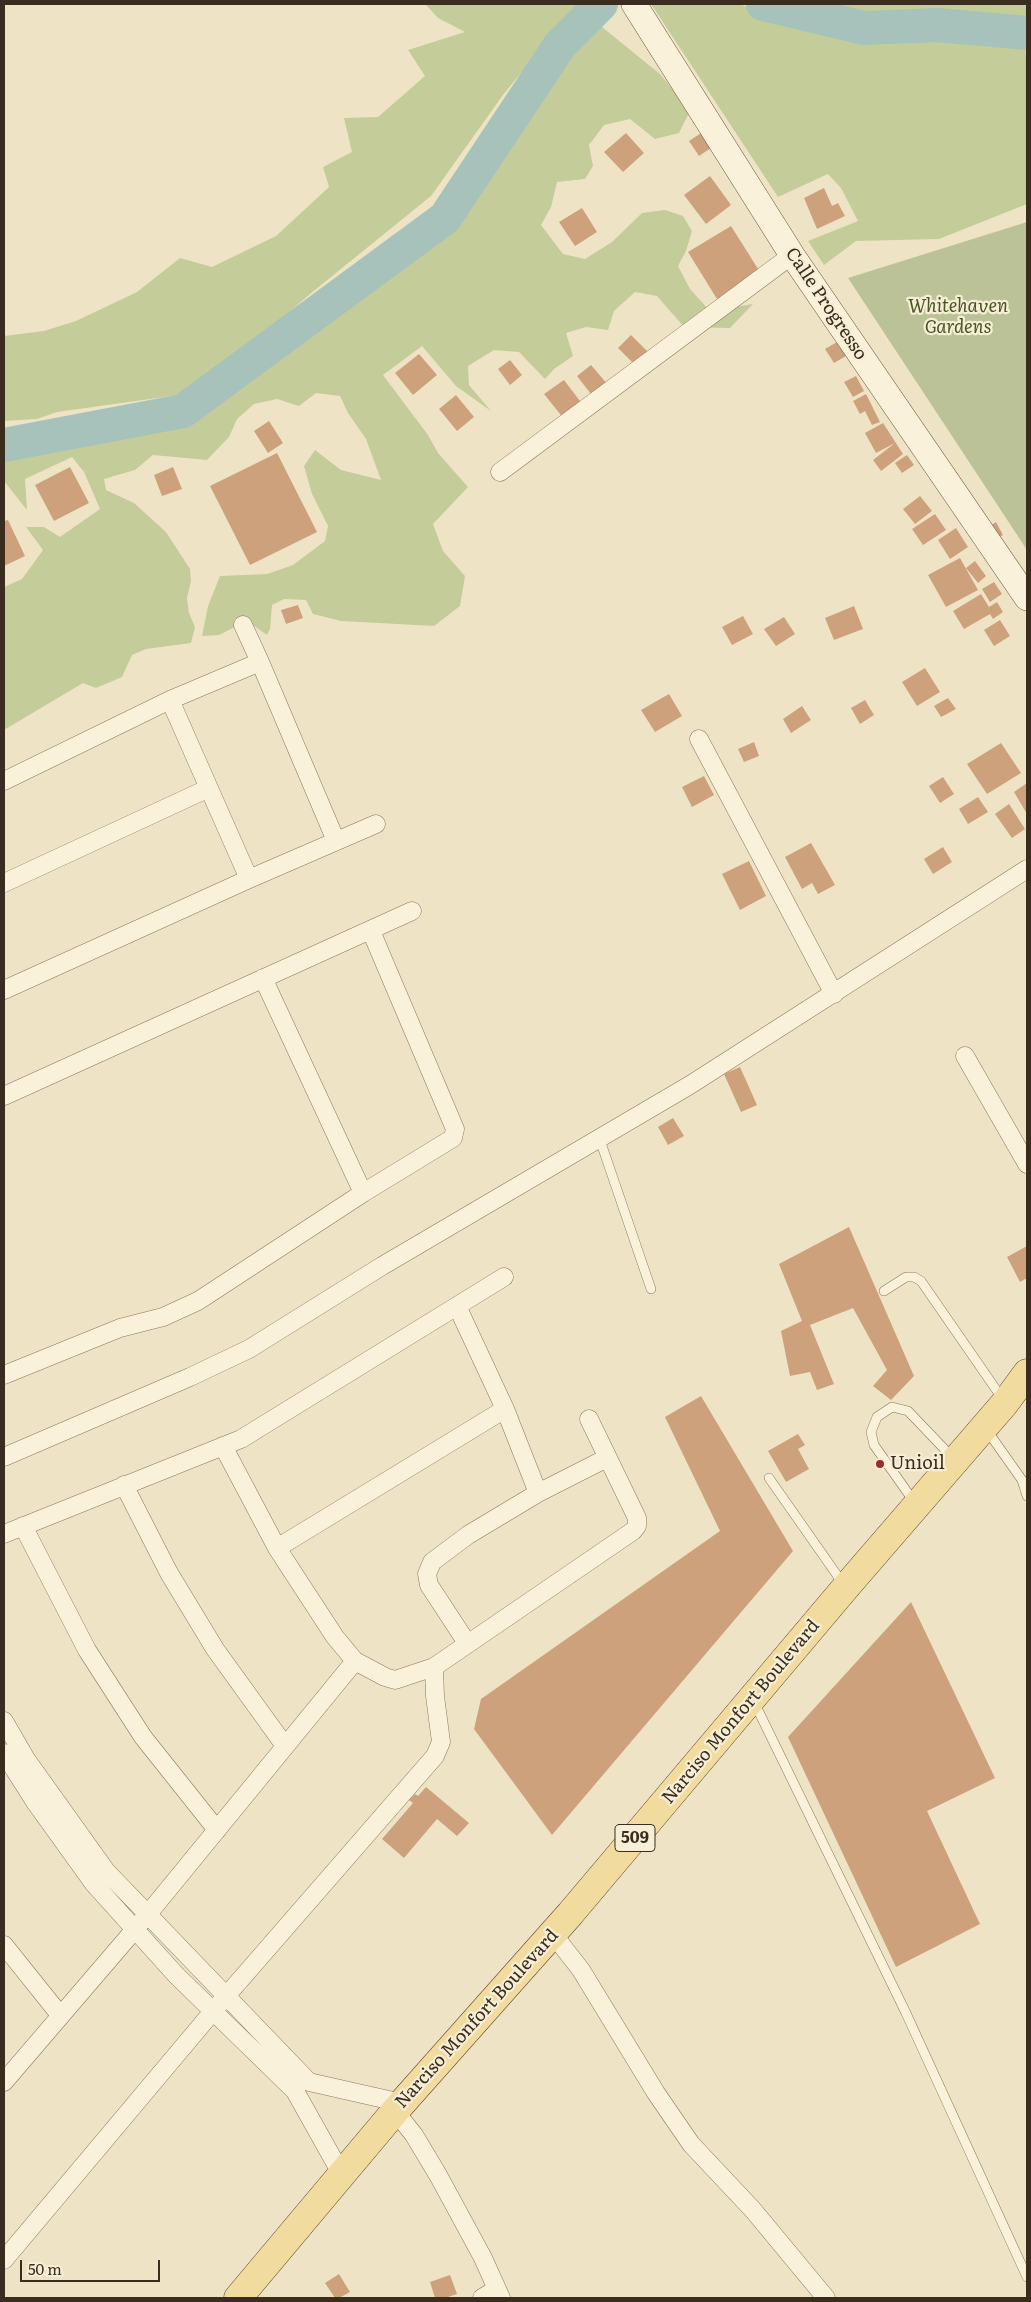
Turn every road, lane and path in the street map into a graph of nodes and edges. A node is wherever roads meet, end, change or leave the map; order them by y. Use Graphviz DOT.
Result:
graph roads {
  1 [pos="635,5"];
  2 [pos="792,255"];
  3 [pos="500,472"];
  4 [pos="1026,593"];
  5 [pos="243,625"];
  6 [pos="260,662"];
  7 [pos="170,700"];
  8 [pos="699,739"];
  9 [pos="4,781"];
  10 [pos="209,788"];
  11 [pos="376,824"];
  12 [pos="336,841"];
  13 [pos="1027,869"];
  14 [pos="249,879"];
  15 [pos="4,883"];
  16 [pos="412,911"];
  17 [pos="370,931"];
  18 [pos="263,978"];
  19 [pos="4,990"];
  20 [pos="834,994"];
  21 [pos="965,1056"];
  22 [pos="4,1096"];
  23 [pos="599,1137"];
  24 [pos="1027,1164"];
  25 [pos="363,1193"];
  26 [pos="504,1277"];
  27 [pos="651,1289"];
  28 [pos="884,1291"];
  29 [pos="457,1306"];
  30 [pos="1027,1373"];
  31 [pos="4,1375"];
  32 [pos="1005,1403"];
  33 [pos="505,1409"];
  34 [pos="589,1419"];
  35 [pos="985,1426"];
  36 [pos="224,1446"];
  37 [pos="4,1456"];
  38 [pos="607,1458"];
  39 [pos="955,1461"];
  40 [pos="769,1478"];
  41 [pos="124,1485"];
  42 [pos="538,1493"];
  43 [pos="1027,1496"];
  44 [pos="916,1506"];
  45 [pos="23,1526"];
  46 [pos="4,1534"];
  47 [pos="277,1548"];
  48 [pos="846,1587"];
  49 [pos="467,1643"];
  50 [pos="355,1662"];
  51 [pos="434,1666"];
  52 [pos="753,1699"];
  53 [pos="4,1721"];
  54 [pos="286,1746"];
  55 [pos="4,1754"];
  56 [pos="217,1830"];
  57 [pos="148,1914"];
  58 [pos="135,1929"];
  59 [pos="553,1934"];
  60 [pos="4,1945"];
  61 [pos="227,1995"];
  62 [pos="214,2010"];
  63 [pos="60,2015"];
  64 [pos="4,2082"];
  65 [pos="304,2089"];
  66 [pos="399,2107"];
  67 [pos="342,2174"];
  68 [pos="4,2260"];
  69 [pos="1027,2277"];
  70 [pos="499,2294"];
  71 [pos="238,2298"];
  72 [pos="482,2298"];
  73 [pos="826,2298"];
  1 -- 2 [label="main road, Calle Progresso"];
  2 -- 3 [label="street"];
  2 -- 4 [label="main road, Calle Progresso"];
  5 -- 6 [label="street"];
  6 -- 7 [label="street"];
  6 -- 12 [label="street"];
  7 -- 9 [label="street"];
  7 -- 10 [label="street"];
  8 -- 20 [label="street"];
  10 -- 14 [label="street"];
  10 -- 15 [label="street"];
  11 -- 12 [label="street"];
  12 -- 14 [label="street"];
  13 -- 20 [label="street"];
  14 -- 19 [label="street"];
  16 -- 17 [label="street"];
  17 -- 18 [label="street"];
  17 -- 25 [label="street"];
  18 -- 22 [label="street"];
  18 -- 25 [label="street"];
  20 -- 23 [label="street"];
  21 -- 24 [label="street"];
  23 -- 27 [label="lane"];
  23 -- 37 [label="street"];
  25 -- 31 [label="street"];
  26 -- 29 [label="street"];
  28 -- 32 [label="lane"];
  29 -- 33 [label="street"];
  29 -- 36 [label="street"];
  30 -- 32 [label="main road, Narciso Monfort Boulevard / 509"];
  32 -- 35 [label="main road, Narciso Monfort Boulevard / 509"];
  33 -- 42 [label="street"];
  33 -- 47 [label="street"];
  34 -- 38 [label="street"];
  35 -- 39 [label="main road, Narciso Monfort Boulevard / 509"];
  35 -- 43 [label="lane"];
  36 -- 41 [label="street"];
  36 -- 47 [label="street"];
  38 -- 42 [label="street"];
  38 -- 49 [label="street"];
  39 -- 44 [label="main road, Narciso Monfort Boulevard / 509"];
  39 -- 44 [label="lane"];
  40 -- 48 [label="lane"];
  41 -- 45 [label="street"];
  41 -- 54 [label="street"];
  42 -- 49 [label="street"];
  44 -- 48 [label="main road, Narciso Monfort Boulevard / 509"];
  45 -- 46 [label="street"];
  45 -- 56 [label="street"];
  47 -- 50 [label="street"];
  48 -- 52 [label="main road, Narciso Monfort Boulevard / 509"];
  49 -- 51 [label="street"];
  50 -- 51 [label="street"];
  50 -- 54 [label="street"];
  51 -- 61 [label="street"];
  52 -- 59 [label="main road, Narciso Monfort Boulevard / 509"];
  52 -- 69 [label="lane"];
  53 -- 57 [label="street"];
  54 -- 56 [label="street"];
  55 -- 58 [label="street"];
  56 -- 57 [label="street"];
  57 -- 58 [label="street"];
  57 -- 61 [label="street"];
  58 -- 62 [label="street"];
  58 -- 63 [label="street"];
  59 -- 66 [label="main road, Narciso Monfort Boulevard / 509"];
  59 -- 73 [label="street"];
  60 -- 63 [label="street"];
  61 -- 62 [label="street"];
  61 -- 65 [label="street"];
  62 -- 65 [label="street"];
  62 -- 68 [label="street"];
  63 -- 64 [label="street"];
  65 -- 66 [label="street"];
  65 -- 67 [label="street"];
  66 -- 67 [label="main road, Narciso Monfort Boulevard / 509"];
  66 -- 70 [label="street"];
  67 -- 71 [label="main road, Narciso Monfort Boulevard / 509"];
  70 -- 72 [label="street"];
}
